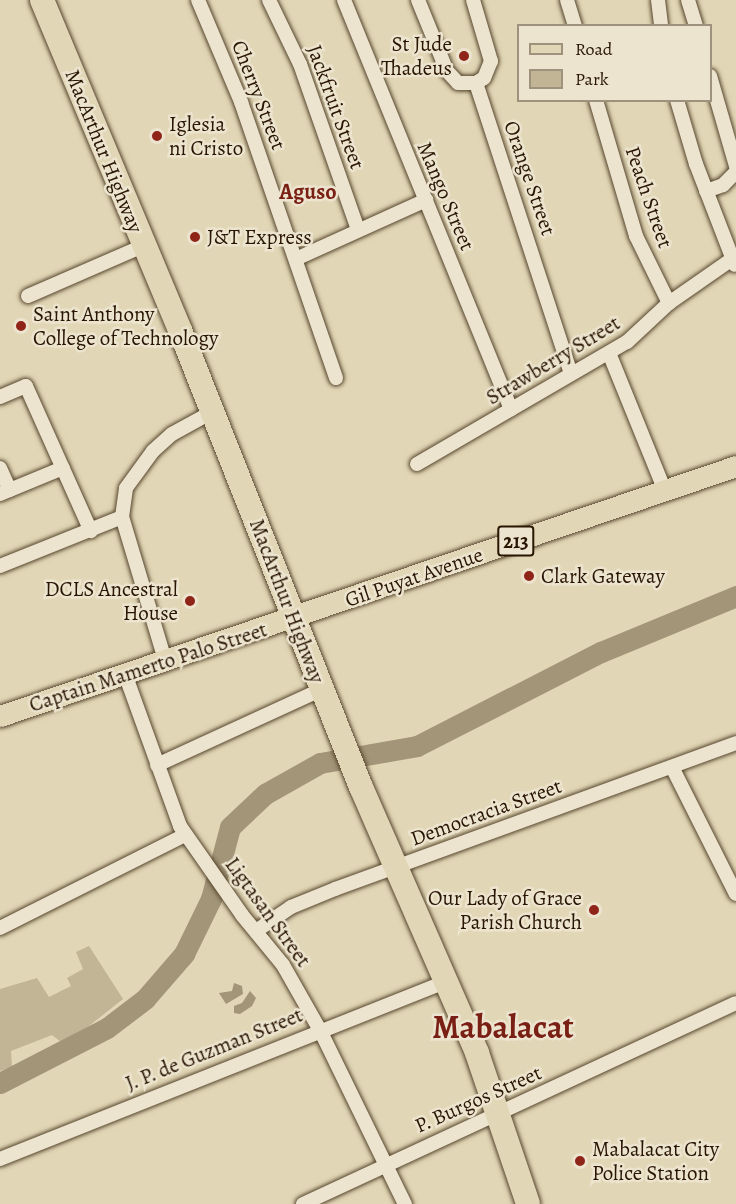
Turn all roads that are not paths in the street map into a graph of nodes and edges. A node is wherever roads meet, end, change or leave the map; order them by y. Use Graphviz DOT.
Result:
graph roads {
  1 [pos="42,0"];
  2 [pos="198,0"];
  3 [pos="269,0"];
  4 [pos="344,0"];
  5 [pos="418,0"];
  6 [pos="473,0"];
  7 [pos="567,0"];
  8 [pos="658,0"];
  9 [pos="688,0"];
  10 [pos="574,24"];
  11 [pos="661,24"];
  12 [pos="695,24"];
  13 [pos="712,80"];
  14 [pos="476,82"];
  15 [pos="597,102"];
  16 [pos="678,102"];
  17 [pos="736,166"];
  18 [pos="736,171"];
  19 [pos="706,191"];
  20 [pos="426,200"];
  21 [pos="358,231"];
  22 [pos="143,246"];
  23 [pos="298,258"];
  24 [pos="734,263"];
  25 [pos="28,296"];
  26 [pos="669,303"];
  27 [pos="609,353"];
  28 [pos="571,374"];
  29 [pos="336,378"];
  30 [pos="0,397"];
  31 [pos="510,408"];
  32 [pos="212,412"];
  33 [pos="417,464"];
  34 [pos="736,466"];
  35 [pos="0,468"];
  36 [pos="63,468"];
  37 [pos="665,491"];
  38 [pos="5,492"];
  39 [pos="122,517"];
  40 [pos="91,531"];
  41 [pos="0,566"];
  42 [pos="296,618"];
  43 [pos="165,660"];
  44 [pos="125,674"];
  45 [pos="322,689"];
  46 [pos="0,716"];
  47 [pos="736,743"];
  48 [pos="157,765"];
  49 [pos="672,767"];
  50 [pos="185,835"];
  51 [pos="396,867"];
  52 [pos="736,894"];
  53 [pos="0,928"];
  54 [pos="256,931"];
  55 [pos="445,982"];
  56 [pos="736,1003"];
  57 [pos="320,1029"];
  58 [pos="499,1111"];
  59 [pos="0,1159"];
  60 [pos="384,1164"];
  61 [pos="303,1204"];
  62 [pos="405,1204"];
  63 [pos="528,1204"];
  1 -- 22 [label="highway, MacArthur Highway"];
  2 -- 23 [label="street, Cherry Street"];
  3 -- 21 [label="street, Jackfruit Street"];
  4 -- 20 [label="street, Mango Street"];
  5 -- 14 [label="street"];
  6 -- 14 [label="street"];
  7 -- 10 [label="street"];
  8 -- 11 [label="street"];
  9 -- 12 [label="street"];
  13 -- 17 [label="street"];
  14 -- 28 [label="street, Orange Street"];
  15 -- 26 [label="street, Peach Street"];
  16 -- 19 [label="street"];
  18 -- 19 [label="street"];
  19 -- 24 [label="street"];
  20 -- 21 [label="street"];
  20 -- 31 [label="street, Mango Street"];
  21 -- 23 [label="street"];
  22 -- 25 [label="street"];
  22 -- 32 [label="highway, MacArthur Highway"];
  23 -- 29 [label="street, Cherry Street"];
  24 -- 26 [label="street, Strawberry Street"];
  26 -- 27 [label="street, Strawberry Street"];
  27 -- 28 [label="street, Strawberry Street"];
  27 -- 37 [label="street"];
  28 -- 31 [label="street, Strawberry Street"];
  30 -- 36 [label="street"];
  31 -- 33 [label="street, Strawberry Street"];
  32 -- 39 [label="street"];
  32 -- 42 [label="highway, MacArthur Highway"];
  34 -- 37 [label="main road, Gil Puyat Avenue / 213"];
  35 -- 38 [label="street"];
  36 -- 38 [label="street"];
  36 -- 40 [label="street"];
  37 -- 42 [label="main road, Gil Puyat Avenue / 213"];
  39 -- 40 [label="street"];
  39 -- 43 [label="street"];
  40 -- 41 [label="street"];
  42 -- 43 [label="main road, Captain Mamerto Palo Street / 213"];
  42 -- 45 [label="highway, MacArthur Highway"];
  43 -- 44 [label="main road, Captain Mamerto Palo Street / 213"];
  44 -- 46 [label="main road, Captain Mamerto Palo Street / 213"];
  44 -- 48 [label="street, Ligtasan Street"];
  45 -- 48 [label="street"];
  45 -- 51 [label="highway, MacArthur Highway"];
  47 -- 49 [label="street, Democracia Street"];
  48 -- 50 [label="street, Ligtasan Street"];
  49 -- 51 [label="street, Democracia Street"];
  49 -- 52 [label="street"];
  50 -- 53 [label="street"];
  50 -- 54 [label="street, Ligtasan Street"];
  51 -- 54 [label="street, Democracia Street"];
  51 -- 55 [label="highway, MacArthur Highway"];
  54 -- 57 [label="street, Ligtasan Street"];
  55 -- 57 [label="street, J. P. de Guzman Street"];
  55 -- 58 [label="highway, MacArthur Highway"];
  56 -- 58 [label="street, P. Burgos Street"];
  57 -- 59 [label="street, J. P. de Guzman Street"];
  57 -- 60 [label="street, Ligtasan Street"];
  58 -- 60 [label="street, P. Burgos Street"];
  58 -- 63 [label="highway, MacArthur Highway"];
  60 -- 61 [label="street, P. Burgos Street"];
  60 -- 62 [label="street, Ligtasan Street"];
}
